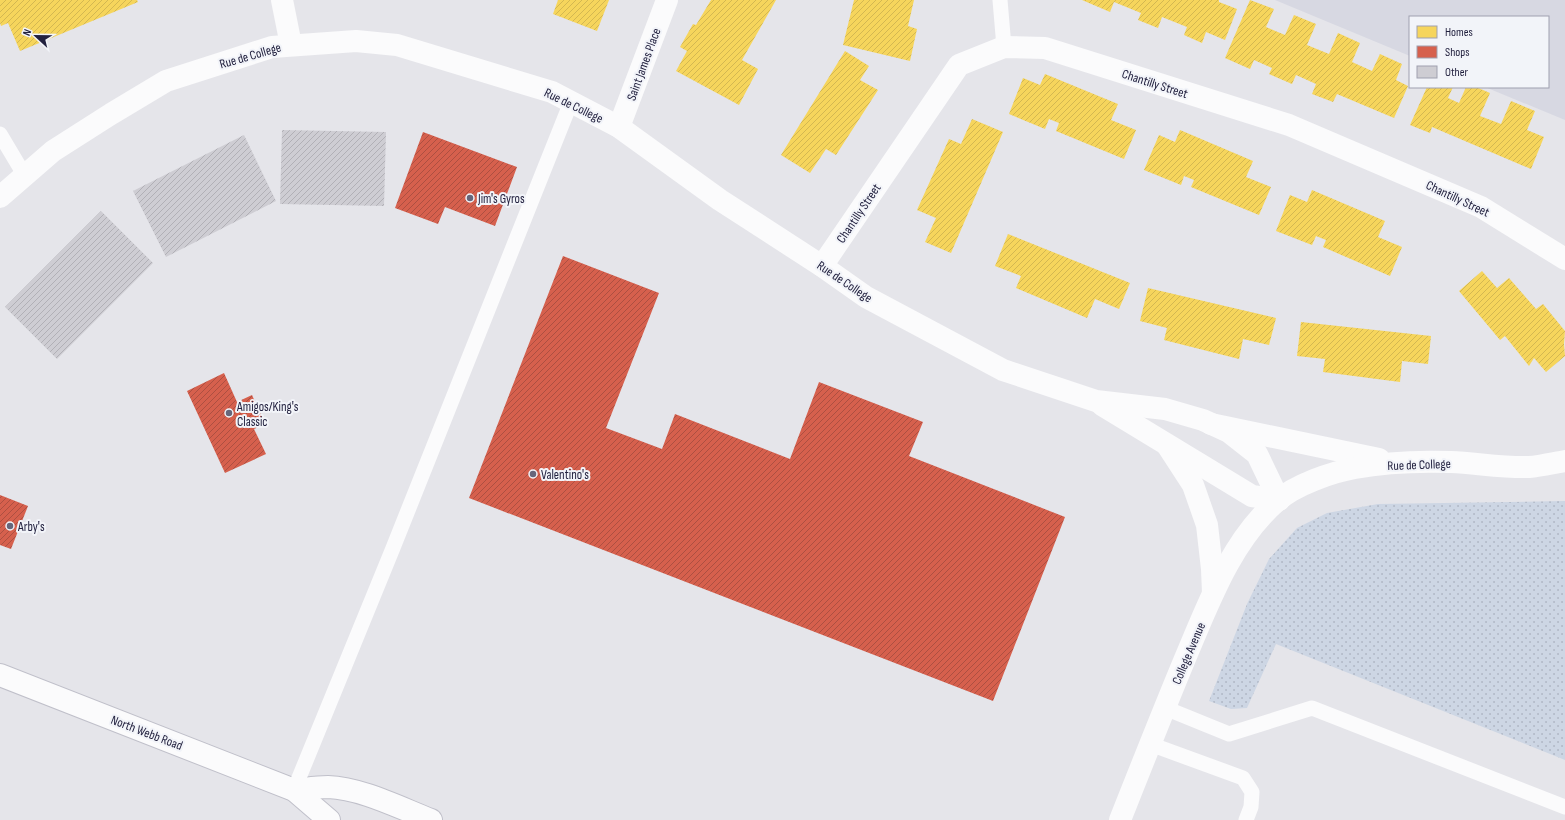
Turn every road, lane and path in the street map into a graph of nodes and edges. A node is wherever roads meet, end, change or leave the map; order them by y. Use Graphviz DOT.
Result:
graph roads {
  1 [pos="282,0"];
  2 [pos="667,0"];
  3 [pos="1000,0"];
  4 [pos="291,45"];
  5 [pos="1004,47"];
  6 [pos="571,102"];
  7 [pos="619,127"];
  8 [pos="0,134"];
  9 [pos="24,176"];
  10 [pos="0,198"];
  11 [pos="1565,259"];
  12 [pos="822,266"];
  13 [pos="1096,401"];
  14 [pos="1211,424"];
  15 [pos="1167,445"];
  16 [pos="1565,461"];
  17 [pos="1401,463"];
  18 [pos="1279,500"];
  19 [pos="1213,595"];
  20 [pos="0,675"];
  21 [pos="1165,708"];
  22 [pos="1150,744"];
  23 [pos="294,790"];
  24 [pos="1565,807"];
  25 [pos="329,820"];
  26 [pos="431,820"];
  27 [pos="1120,820"];
  28 [pos="1246,820"];
  1 -- 4 [label="street"];
  2 -- 7 [label="street, Saint James Place"];
  3 -- 5 [label="lane"];
  4 -- 6 [label="street, Rue de College"];
  4 -- 9 [label="street, Rue de College"];
  5 -- 11 [label="street, Chantilly Street"];
  5 -- 12 [label="street, Chantilly Street"];
  6 -- 7 [label="street, Rue de College"];
  6 -- 23 [label="lane"];
  7 -- 12 [label="street, Rue de College"];
  8 -- 9 [label="lane"];
  9 -- 10 [label="street, Rue de College"];
  12 -- 13 [label="street, Rue de College"];
  13 -- 14 [label="street, Rue de College"];
  13 -- 15 [label="street, Rue de College"];
  14 -- 17 [label="street"];
  14 -- 18 [label="street, Rue de College"];
  15 -- 18 [label="street, Rue de College"];
  15 -- 19 [label="street"];
  16 -- 17 [label="street, Rue de College"];
  17 -- 18 [label="street, Rue de College"];
  18 -- 19 [label="street, College Avenue"];
  19 -- 21 [label="street, College Avenue"];
  20 -- 23 [label="street, North Webb Road"];
  21 -- 22 [label="street, College Avenue"];
  21 -- 24 [label="lane"];
  22 -- 27 [label="street, College Avenue"];
  22 -- 28 [label="lane"];
  23 -- 25 [label="street, North Webb Road"];
  23 -- 26 [label="street, North Webb Road"];
}
